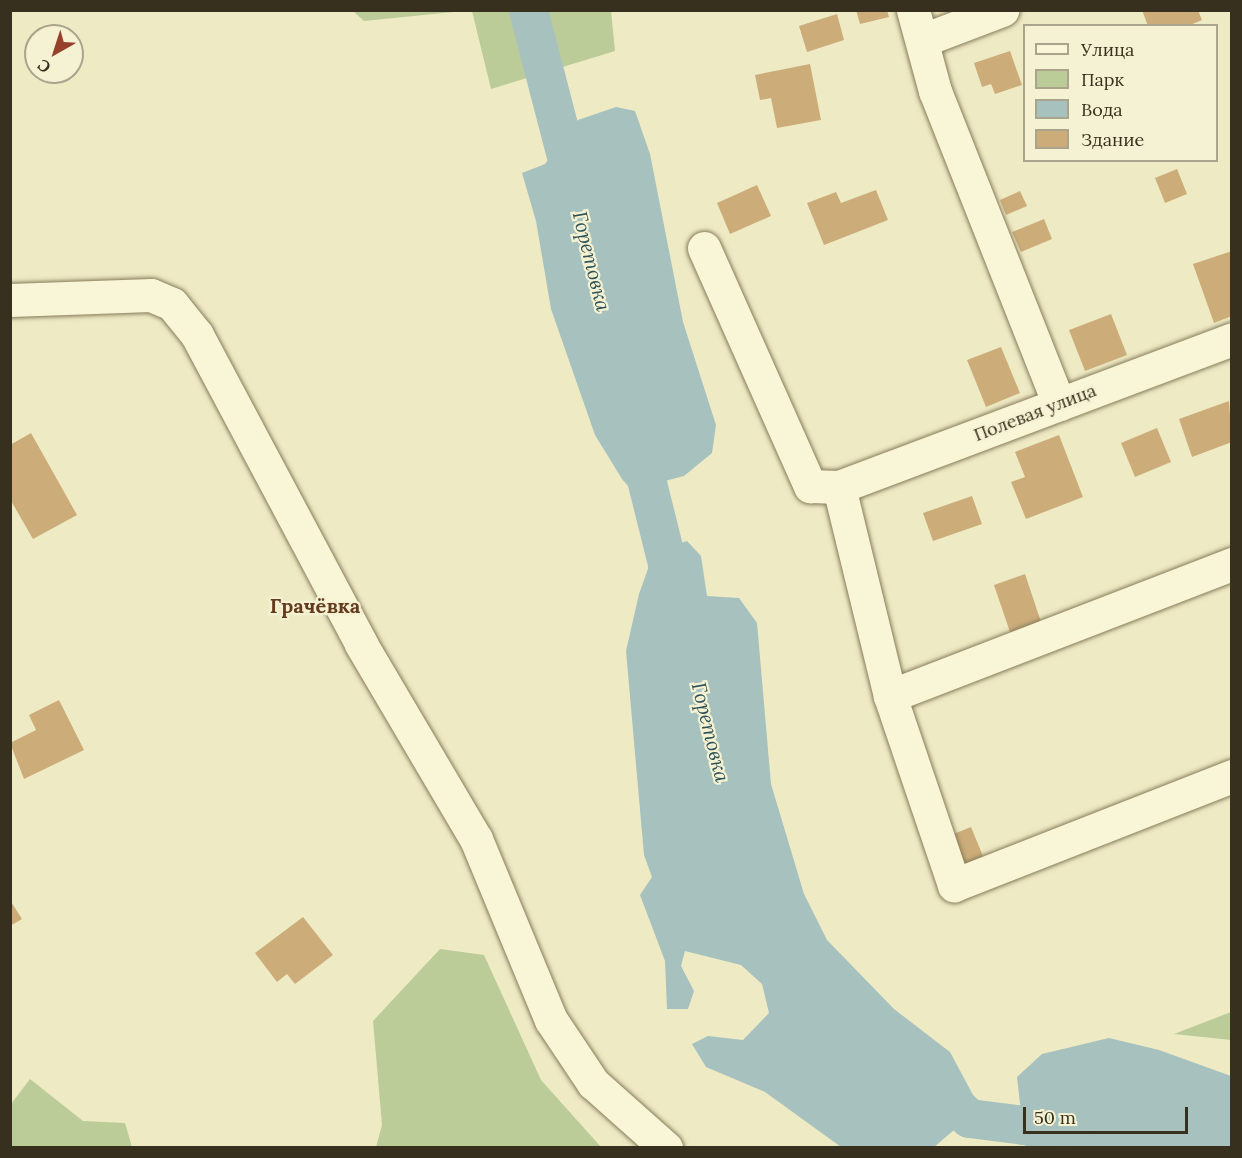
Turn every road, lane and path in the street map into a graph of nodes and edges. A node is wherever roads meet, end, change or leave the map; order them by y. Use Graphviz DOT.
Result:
graph roads {
  1 [pos="1002,10"];
  2 [pos="918,25"];
  3 [pos="704,248"];
  4 [pos="10,300"];
  5 [pos="1232,339"];
  6 [pos="1059,404"];
  7 [pos="839,487"];
  8 [pos="1232,564"];
  9 [pos="890,696"];
  10 [pos="1232,776"];
  11 [pos="666,1148"];
  1 -- 2 [label="street"];
  2 -- 6 [label="street"];
  3 -- 7 [label="street"];
  4 -- 11 [label="street"];
  5 -- 6 [label="street, Полевая улица"];
  6 -- 7 [label="street, Полевая улица"];
  7 -- 9 [label="street"];
  8 -- 9 [label="street"];
  9 -- 10 [label="street"];
}
